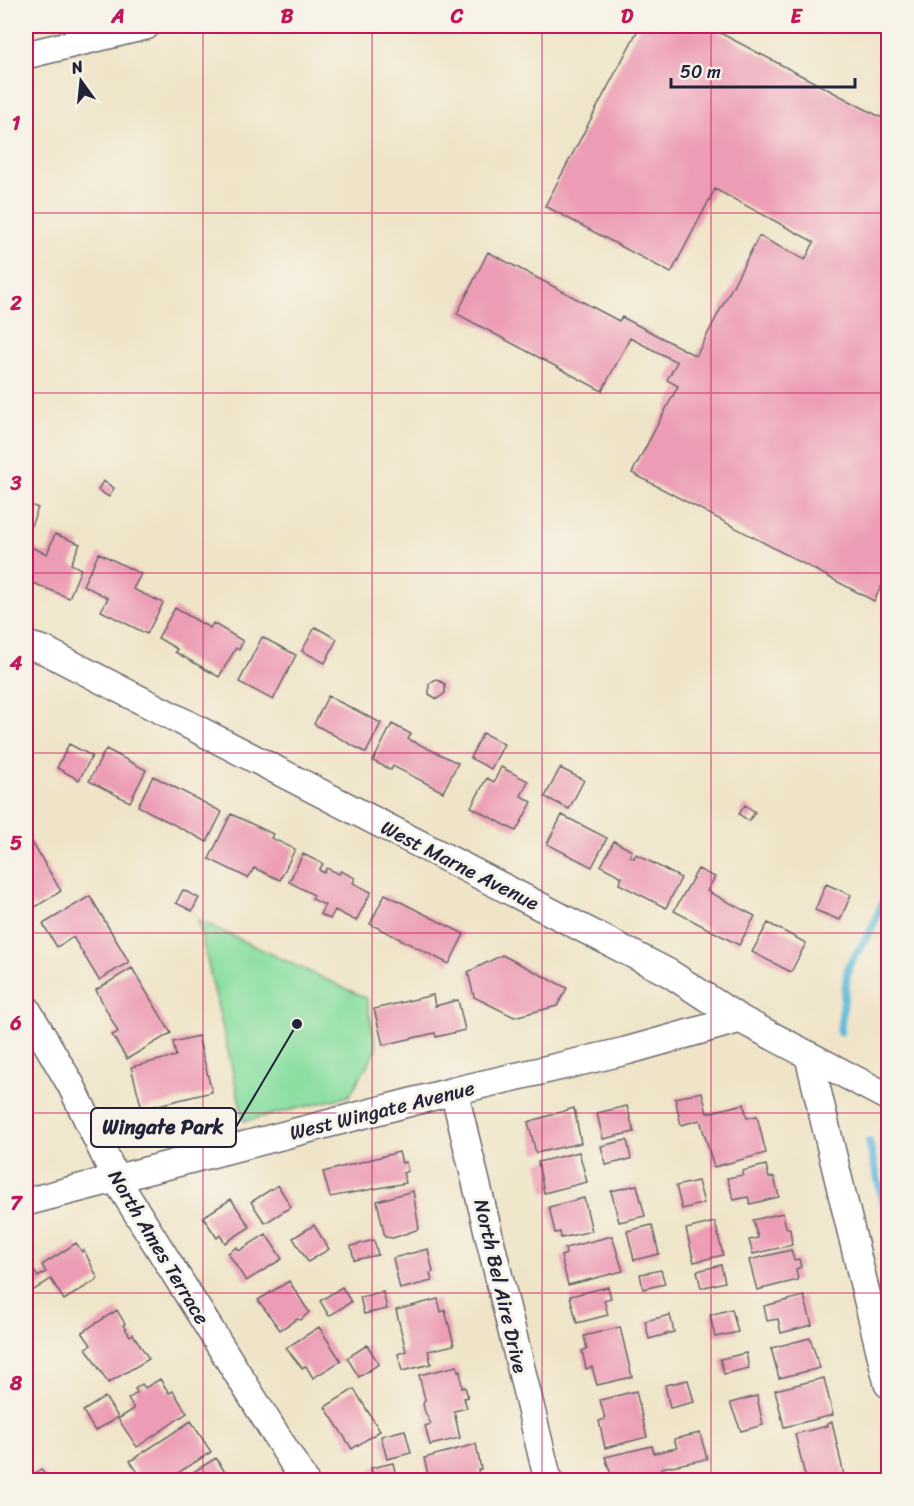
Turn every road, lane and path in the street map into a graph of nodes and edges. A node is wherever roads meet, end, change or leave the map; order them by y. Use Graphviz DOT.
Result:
graph roads {
  1 [pos="146,26"];
  2 [pos="26,55"];
  3 [pos="26,645"];
  4 [pos="26,1008"];
  5 [pos="740,1019"];
  6 [pos="808,1057"];
  7 [pos="454,1091"];
  8 [pos="888,1097"];
  9 [pos="116,1179"];
  10 [pos="26,1202"];
  11 [pos="888,1384"];
  12 [pos="304,1480"];
  13 [pos="548,1480"];
  1 -- 2 [label="street"];
  3 -- 5 [label="street, West Marne Avenue"];
  4 -- 9 [label="street, North Ames Terrace"];
  5 -- 6 [label="street, West Marne Avenue"];
  5 -- 7 [label="street, West Wingate Avenue"];
  6 -- 8 [label="street, West Marne Avenue"];
  6 -- 11 [label="street"];
  7 -- 9 [label="street, West Wingate Avenue"];
  7 -- 13 [label="street, North Bel Aire Drive"];
  9 -- 10 [label="street, West Wingate Avenue"];
  9 -- 12 [label="street, North Ames Terrace"];
}
